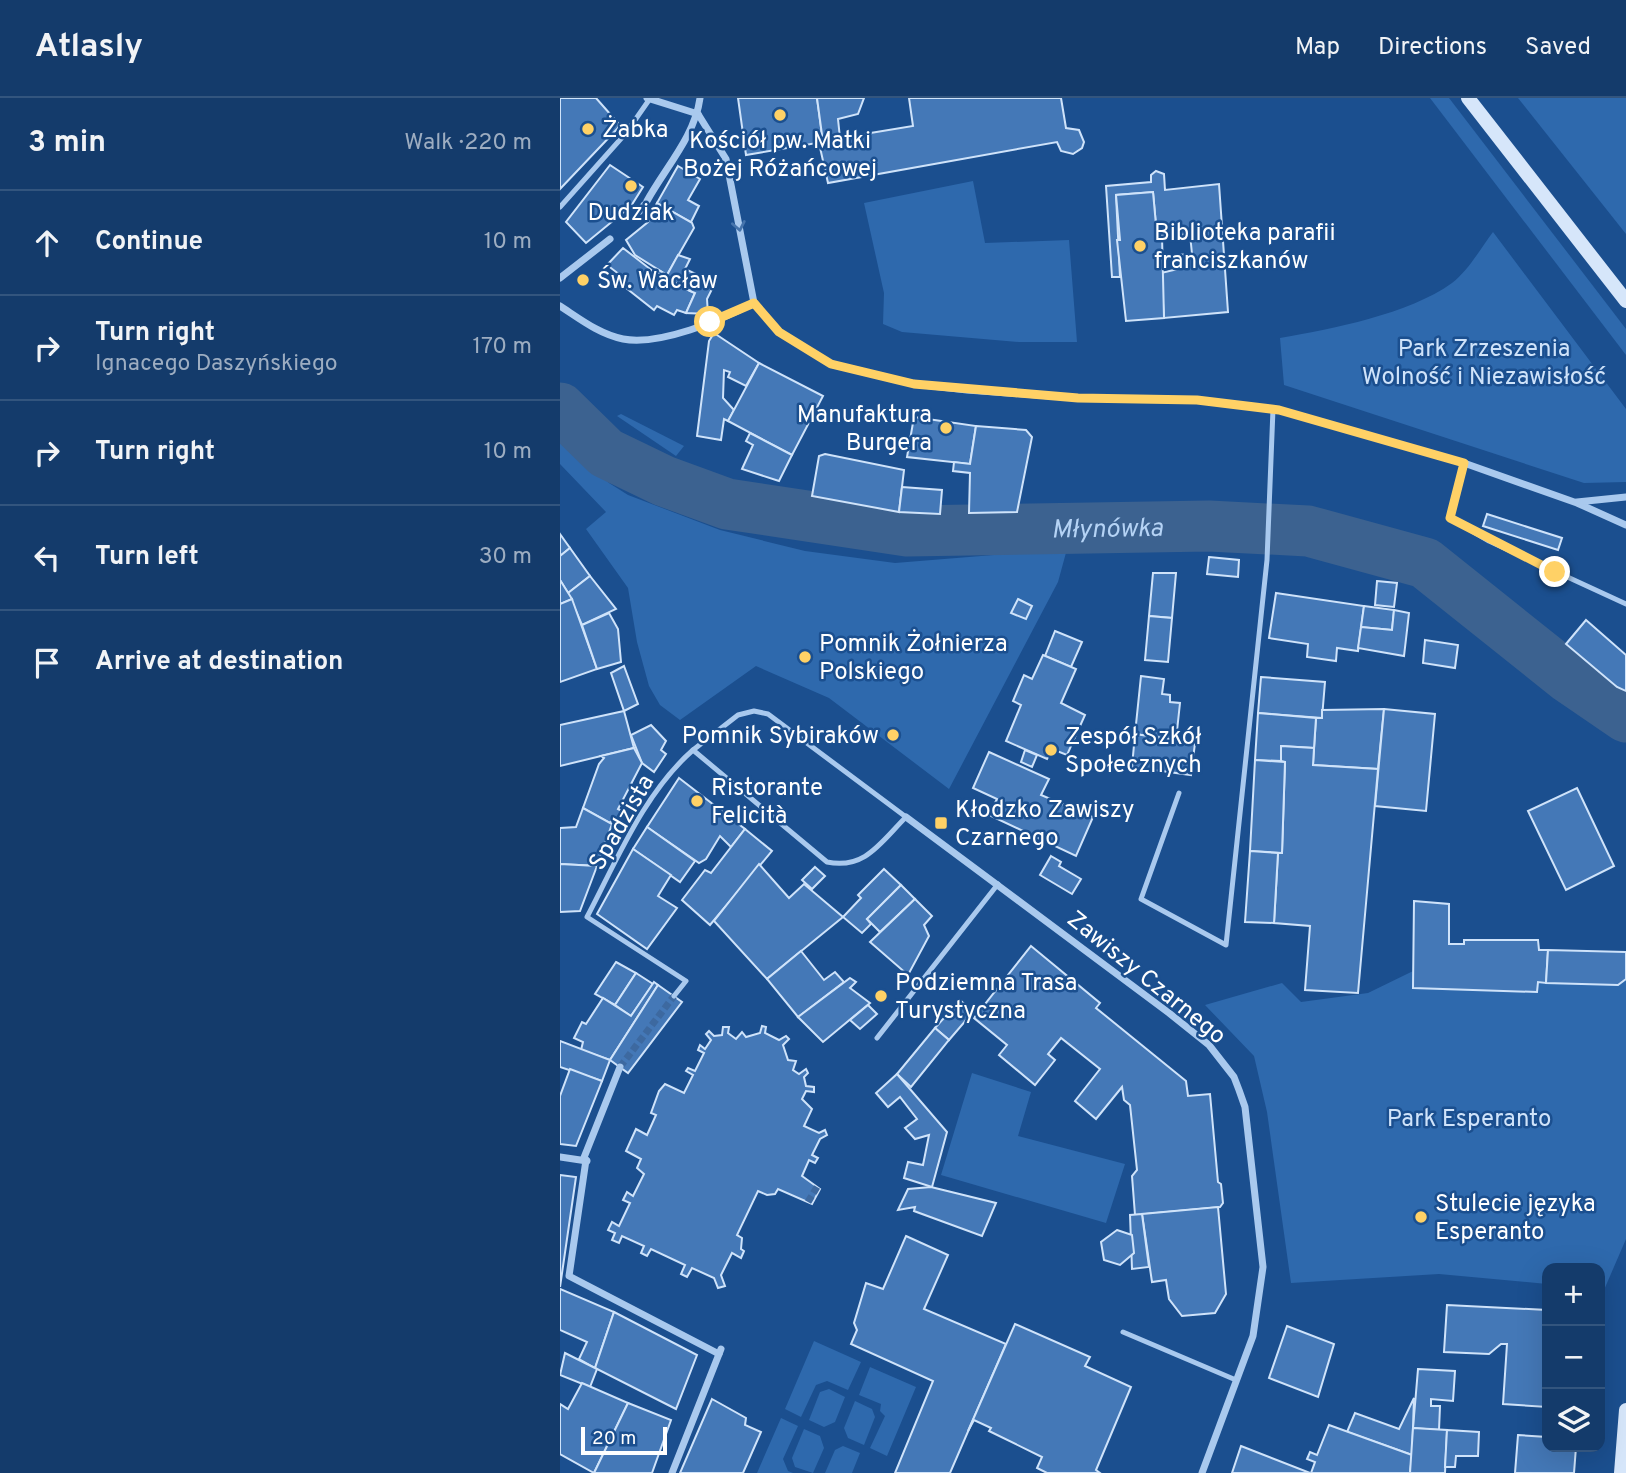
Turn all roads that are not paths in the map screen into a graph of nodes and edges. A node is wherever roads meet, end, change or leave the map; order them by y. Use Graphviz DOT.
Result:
graph roads {
  1 [pos="700,98"];
  2 [pos="1468,98"];
  3 [pos="648,99"];
  4 [pos="698,114"];
  5 [pos="643,206"];
  6 [pos="560,207"];
  7 [pos="610,239"];
  8 [pos="560,278"];
  9 [pos="1626,301"];
  10 [pos="754,303"];
  11 [pos="560,306"];
  12 [pos="1273,409"];
  13 [pos="1464,463"];
  14 [pos="1626,497"];
  15 [pos="1577,503"];
  16 [pos="1626,526"];
  17 [pos="1626,604"];
  18 [pos="693,750"];
  19 [pos="1179,793"];
  20 [pos="906,817"];
  21 [pos="998,884"];
  22 [pos="674,996"];
  23 [pos="877,1038"];
  24 [pos="620,1067"];
  25 [pos="560,1157"];
  26 [pos="586,1160"];
  27 [pos="1123,1332"];
  28 [pos="1236,1380"];
  29 [pos="1626,1410"];
  30 [pos="1623,1469"];
  31 [pos="672,1473"];
  32 [pos="1202,1473"];
  1 -- 4 [label="street"];
  2 -- 9 [label="street"];
  3 -- 4 [label="street"];
  3 -- 6 [label="lane"];
  4 -- 5 [label="street"];
  4 -- 10 [label="street, one-way"];
  7 -- 8 [label="street"];
  10 -- 11 [label="street"];
  10 -- 12 [label="street"];
  12 -- 13 [label="street"];
  12 -- 19 [label="lane"];
  13 -- 15 [label="street"];
  13 -- 17 [label="lane"];
  14 -- 15 [label="street"];
  15 -- 16 [label="street"];
  18 -- 20 [label="lane, Zawiszy Czarnego"];
  18 -- 20 [label="lane"];
  18 -- 22 [label="lane, Spadzista"];
  20 -- 21 [label="street, Zawiszy Czarnego"];
  21 -- 23 [label="lane"];
  21 -- 28 [label="street, Zawiszy Czarnego"];
  24 -- 26 [label="street"];
  25 -- 26 [label="street"];
  26 -- 31 [label="street"];
  27 -- 28 [label="lane"];
  28 -- 32 [label="street, Zawiszy Czarnego"];
  29 -- 30 [label="street"];
}
